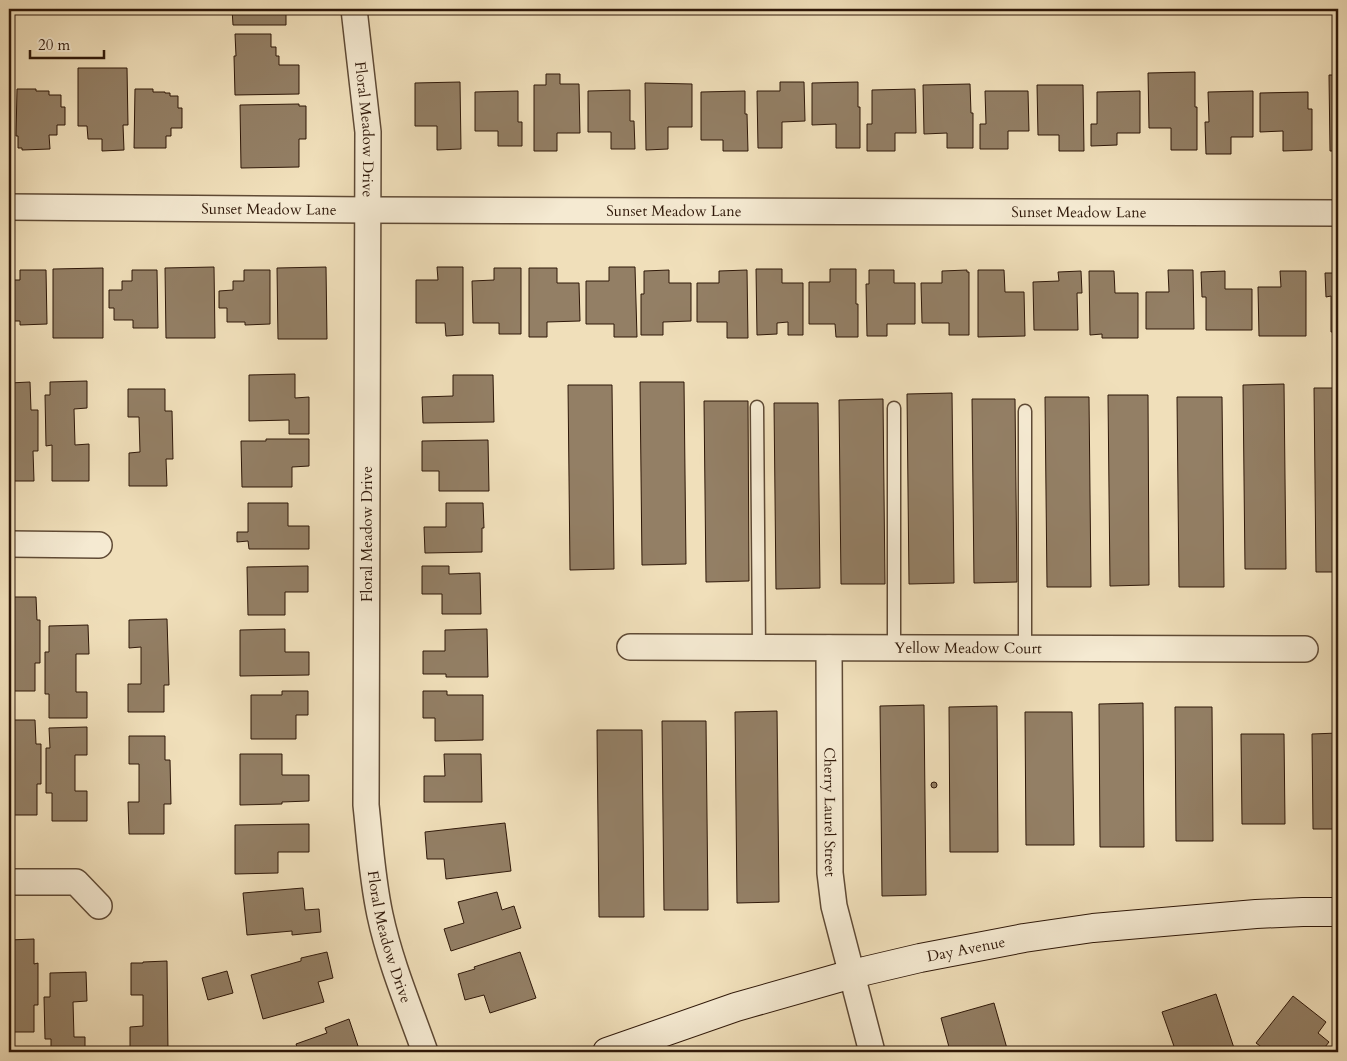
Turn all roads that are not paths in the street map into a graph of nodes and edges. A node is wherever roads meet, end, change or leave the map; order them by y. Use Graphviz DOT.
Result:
graph roads {
  1 [pos="354,9"];
  2 [pos="9,207"];
  3 [pos="368,210"];
  4 [pos="1338,213"];
  5 [pos="758,407"];
  6 [pos="894,408"];
  7 [pos="1025,411"];
  8 [pos="9,544"];
  9 [pos="99,545"];
  10 [pos="630,647"];
  11 [pos="760,648"];
  12 [pos="830,648"];
  13 [pos="894,648"];
  14 [pos="1025,648"];
  15 [pos="1305,649"];
  16 [pos="9,882"];
  17 [pos="99,906"];
  18 [pos="1338,912"];
  19 [pos="852,974"];
  20 [pos="425,1052"];
  21 [pos="607,1052"];
  22 [pos="872,1052"];
  1 -- 3 [label="street, Floral Meadow Drive"];
  2 -- 3 [label="street, Sunset Meadow Lane"];
  3 -- 4 [label="street, Sunset Meadow Lane"];
  3 -- 20 [label="street, Floral Meadow Drive"];
  5 -- 11 [label="lane"];
  6 -- 13 [label="lane"];
  7 -- 14 [label="lane"];
  8 -- 9 [label="street"];
  10 -- 11 [label="street, Yellow Meadow Court"];
  11 -- 12 [label="street, Yellow Meadow Court"];
  12 -- 13 [label="street, Yellow Meadow Court"];
  12 -- 19 [label="street, Cherry Laurel Street"];
  13 -- 14 [label="street, Yellow Meadow Court"];
  14 -- 15 [label="street, Yellow Meadow Court"];
  16 -- 17 [label="street"];
  18 -- 19 [label="street, Day Avenue"];
  19 -- 21 [label="street, Day Avenue"];
  19 -- 22 [label="street, Cherry Laurel Street"];
}
